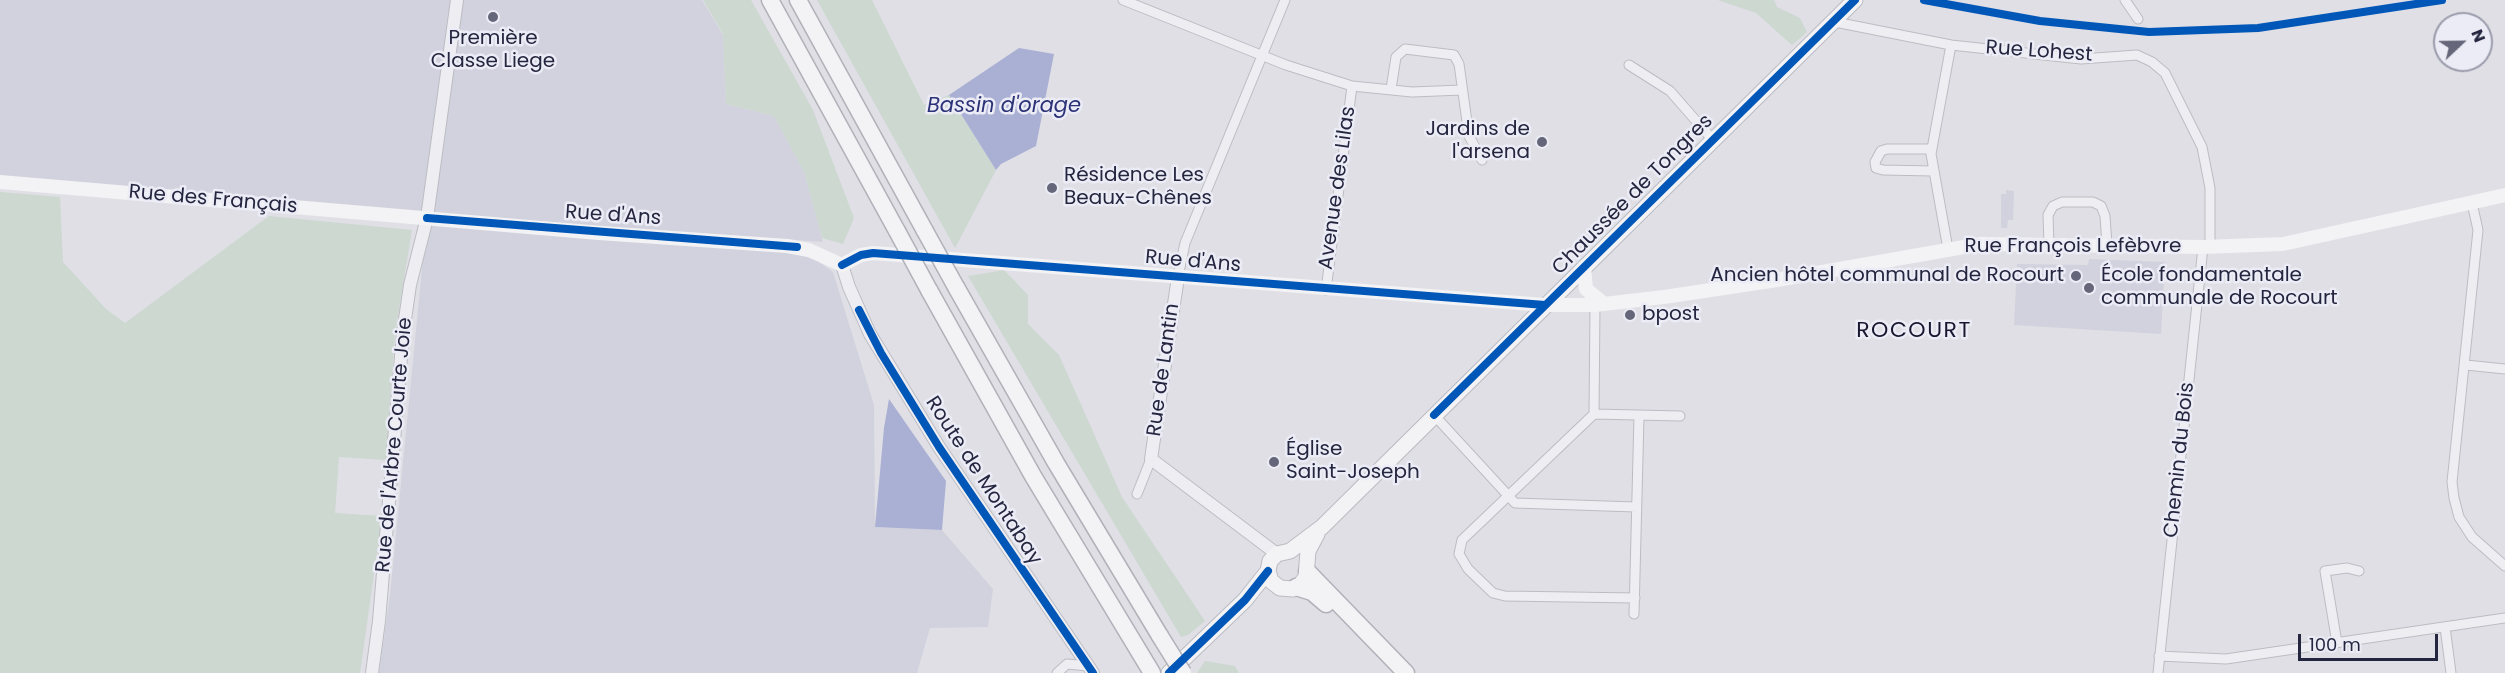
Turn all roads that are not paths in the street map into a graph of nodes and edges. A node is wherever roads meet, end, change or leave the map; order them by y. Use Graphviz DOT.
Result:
graph roads {
  1 [pos="456,0"];
  2 [pos="770,0"];
  3 [pos="798,0"];
  4 [pos="1123,0"];
  5 [pos="1285,0"];
  6 [pos="1855,0"];
  7 [pos="2125,0"];
  8 [pos="2138,19"];
  9 [pos="1834,22"];
  10 [pos="1951,45"];
  11 [pos="1264,56"];
  12 [pos="1629,65"];
  13 [pos="1352,86"];
  14 [pos="1392,89"];
  15 [pos="1462,90"];
  16 [pos="1712,139"];
  17 [pos="1932,149"];
  18 [pos="1482,160"];
  19 [pos="1934,171"];
  20 [pos="0,182"];
  21 [pos="2505,195"];
  22 [pos="2472,203"];
  23 [pos="427,218"];
  24 [pos="2049,244"];
  25 [pos="2107,245"];
  26 [pos="2206,247"];
  27 [pos="1948,249"];
  28 [pos="842,265"];
  29 [pos="1584,267"];
  30 [pos="1178,277"];
  31 [pos="1326,290"];
  32 [pos="1516,304"];
  33 [pos="1600,304"];
  34 [pos="1545,305"];
  35 [pos="1521,329"];
  36 [pos="2466,365"];
  37 [pos="2505,369"];
  38 [pos="1594,414"];
  39 [pos="1434,415"];
  40 [pos="1639,416"];
  41 [pos="1680,416"];
  42 [pos="1151,459"];
  43 [pos="1137,494"];
  44 [pos="1507,496"];
  45 [pos="1636,507"];
  46 [pos="1322,527"];
  47 [pos="1283,552"];
  48 [pos="2505,566"];
  49 [pos="1307,569"];
  50 [pos="1268,571"];
  51 [pos="2360,571"];
  52 [pos="1275,585"];
  53 [pos="1296,587"];
  54 [pos="1635,598"];
  55 [pos="1245,600"];
  56 [pos="1634,614"];
  57 [pos="2505,618"];
  58 [pos="2445,627"];
  59 [pos="2337,643"];
  60 [pos="2159,656"];
  61 [pos="1091,669"];
  62 [pos="372,673"];
  63 [pos="1057,673"];
  64 [pos="1152,673"];
  65 [pos="1169,673"];
  66 [pos="1183,673"];
  67 [pos="1394,673"];
  68 [pos="1406,673"];
  69 [pos="2158,673"];
  70 [pos="2451,673"];
  1 -- 23 [label="street, Rue de l'Arbre Courte Joie"];
  2 -- 64 [label="highway, bridge"];
  3 -- 66 [label="highway, bridge"];
  4 -- 11 [label="street, Avenue des Lilas"];
  5 -- 11 [label="street, Rue de Lantin"];
  6 -- 9 [label="main road, Chaussée de Tongres"];
  7 -- 8 [label="street"];
  9 -- 10 [label="street, Rue Lohest"];
  9 -- 16 [label="main road, Chaussée de Tongres"];
  10 -- 17 [label="street"];
  10 -- 26 [label="street, Rue Lohest"];
  11 -- 13 [label="street, Avenue des Lilas"];
  11 -- 30 [label="street, Rue de Lantin"];
  12 -- 16 [label="street"];
  13 -- 14 [label="street, Avenue des Lilas"];
  13 -- 31 [label="street, Avenue des Lilas"];
  14 -- 15 [label="street, Avenue des Lilas"];
  14 -- 15 [label="street"];
  15 -- 18 [label="street"];
  16 -- 29 [label="main road, Chaussée de Tongres"];
  17 -- 19 [label="street"];
  17 -- 19 [label="street"];
  19 -- 27 [label="street"];
  20 -- 23 [label="main road, Rue des Français"];
  21 -- 22 [label="main road, Rue François Lefèbvre"];
  22 -- 26 [label="main road, Rue François Lefèbvre"];
  22 -- 36 [label="street"];
  23 -- 28 [label="main road, Rue d'Ans"];
  23 -- 62 [label="street, Rue de l'Arbre Courte Joie"];
  24 -- 25 [label="main road, Rue François Lefèbvre"];
  24 -- 25 [label="street"];
  24 -- 27 [label="main road, Rue François Lefèbvre"];
  25 -- 26 [label="main road, Rue François Lefèbvre"];
  26 -- 60 [label="street, Chemin du Bois"];
  27 -- 33 [label="main road, Rue François Lefèbvre"];
  28 -- 30 [label="main road, Rue d'Ans"];
  28 -- 61 [label="street, Route de Montabay"];
  29 -- 33 [label="main road"];
  29 -- 34 [label="main road, Chaussée de Tongres"];
  30 -- 31 [label="main road, Rue d'Ans"];
  30 -- 42 [label="street, Rue de Lantin"];
  31 -- 32 [label="main road, Rue d'Ans"];
  32 -- 34 [label="main road, Rue d'Ans"];
  32 -- 35 [label="main road"];
  33 -- 34 [label="main road, Rue François Lefèbvre"];
  33 -- 38 [label="street"];
  34 -- 35 [label="main road, Chaussée de Tongres"];
  35 -- 39 [label="main road, Chaussée de Tongres"];
  36 -- 37 [label="street"];
  36 -- 48 [label="street"];
  38 -- 40 [label="street"];
  38 -- 44 [label="street"];
  39 -- 44 [label="street"];
  39 -- 46 [label="main road, Chaussée de Tongres"];
  40 -- 41 [label="street"];
  40 -- 45 [label="street"];
  42 -- 43 [label="street"];
  42 -- 47 [label="street, Rue de Lantin"];
  44 -- 45 [label="street"];
  44 -- 54 [label="street"];
  45 -- 54 [label="street"];
  46 -- 47 [label="main road, Chaussée de Tongres"];
  46 -- 49 [label="main road, Chaussée de Tongres"];
  47 -- 49 [label="main road"];
  47 -- 50 [label="main road, Chaussée de Tongres"];
  49 -- 53 [label="main road, Chaussée de Tongres"];
  49 -- 68 [label="highway"];
  50 -- 52 [label="main road"];
  50 -- 55 [label="main road, Chaussée de Tongres"];
  51 -- 59 [label="street"];
  52 -- 53 [label="main road"];
  52 -- 55 [label="main road, Chaussée de Tongres"];
  53 -- 67 [label="highway"];
  54 -- 56 [label="street"];
  55 -- 65 [label="main road, Chaussée de Tongres"];
  57 -- 58 [label="street"];
  58 -- 59 [label="street"];
  58 -- 70 [label="street"];
  59 -- 60 [label="street"];
  60 -- 69 [label="street, Chemin du Bois"];
  61 -- 63 [label="street"];
}
